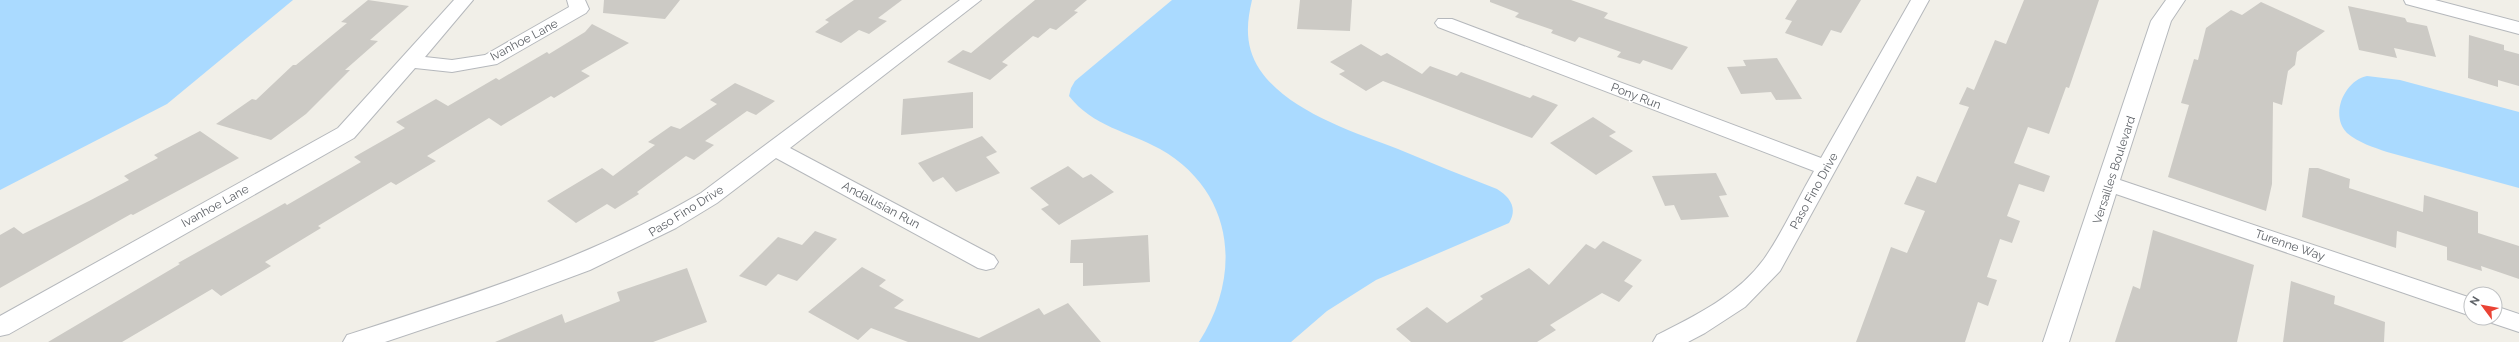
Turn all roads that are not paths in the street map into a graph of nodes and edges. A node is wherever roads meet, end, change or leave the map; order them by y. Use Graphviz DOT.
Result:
graph roads {
  1 [pos="464,0"];
  2 [pos="576,0"];
  3 [pos="972,0"];
  4 [pos="1920,0"];
  5 [pos="2176,0"];
  6 [pos="2413,0"];
  7 [pos="1445,23"];
  8 [pos="2519,28"];
  9 [pos="410,61"];
  10 [pos="776,148"];
  11 [pos="1827,168"];
  12 [pos="2109,184"];
  13 [pos="986,262"];
  14 [pos="2463,304"];
  15 [pos="2503,318"];
  16 [pos="2519,323"];
  17 [pos="0,327"];
  18 [pos="356,342"];
  19 [pos="1666,342"];
  20 [pos="2056,342"];
  1 -- 9 [label="street, Ivanhoe Lane"];
  2 -- 9 [label="street, Ivanhoe Lane"];
  3 -- 10 [label="street, Paso Fino Drive"];
  4 -- 11 [label="street, Paso Fino Drive"];
  5 -- 12 [label="street, Versailles Boulevard"];
  6 -- 8 [label="street"];
  7 -- 11 [label="street, Pony Run"];
  9 -- 17 [label="street, Ivanhoe Lane"];
  10 -- 13 [label="street, Andalusian Run"];
  10 -- 18 [label="street, Paso Fino Drive"];
  11 -- 19 [label="street, Paso Fino Drive"];
  12 -- 14 [label="street, Turenne Way"];
  12 -- 20 [label="street, Versailles Boulevard"];
  15 -- 16 [label="street"];
}
